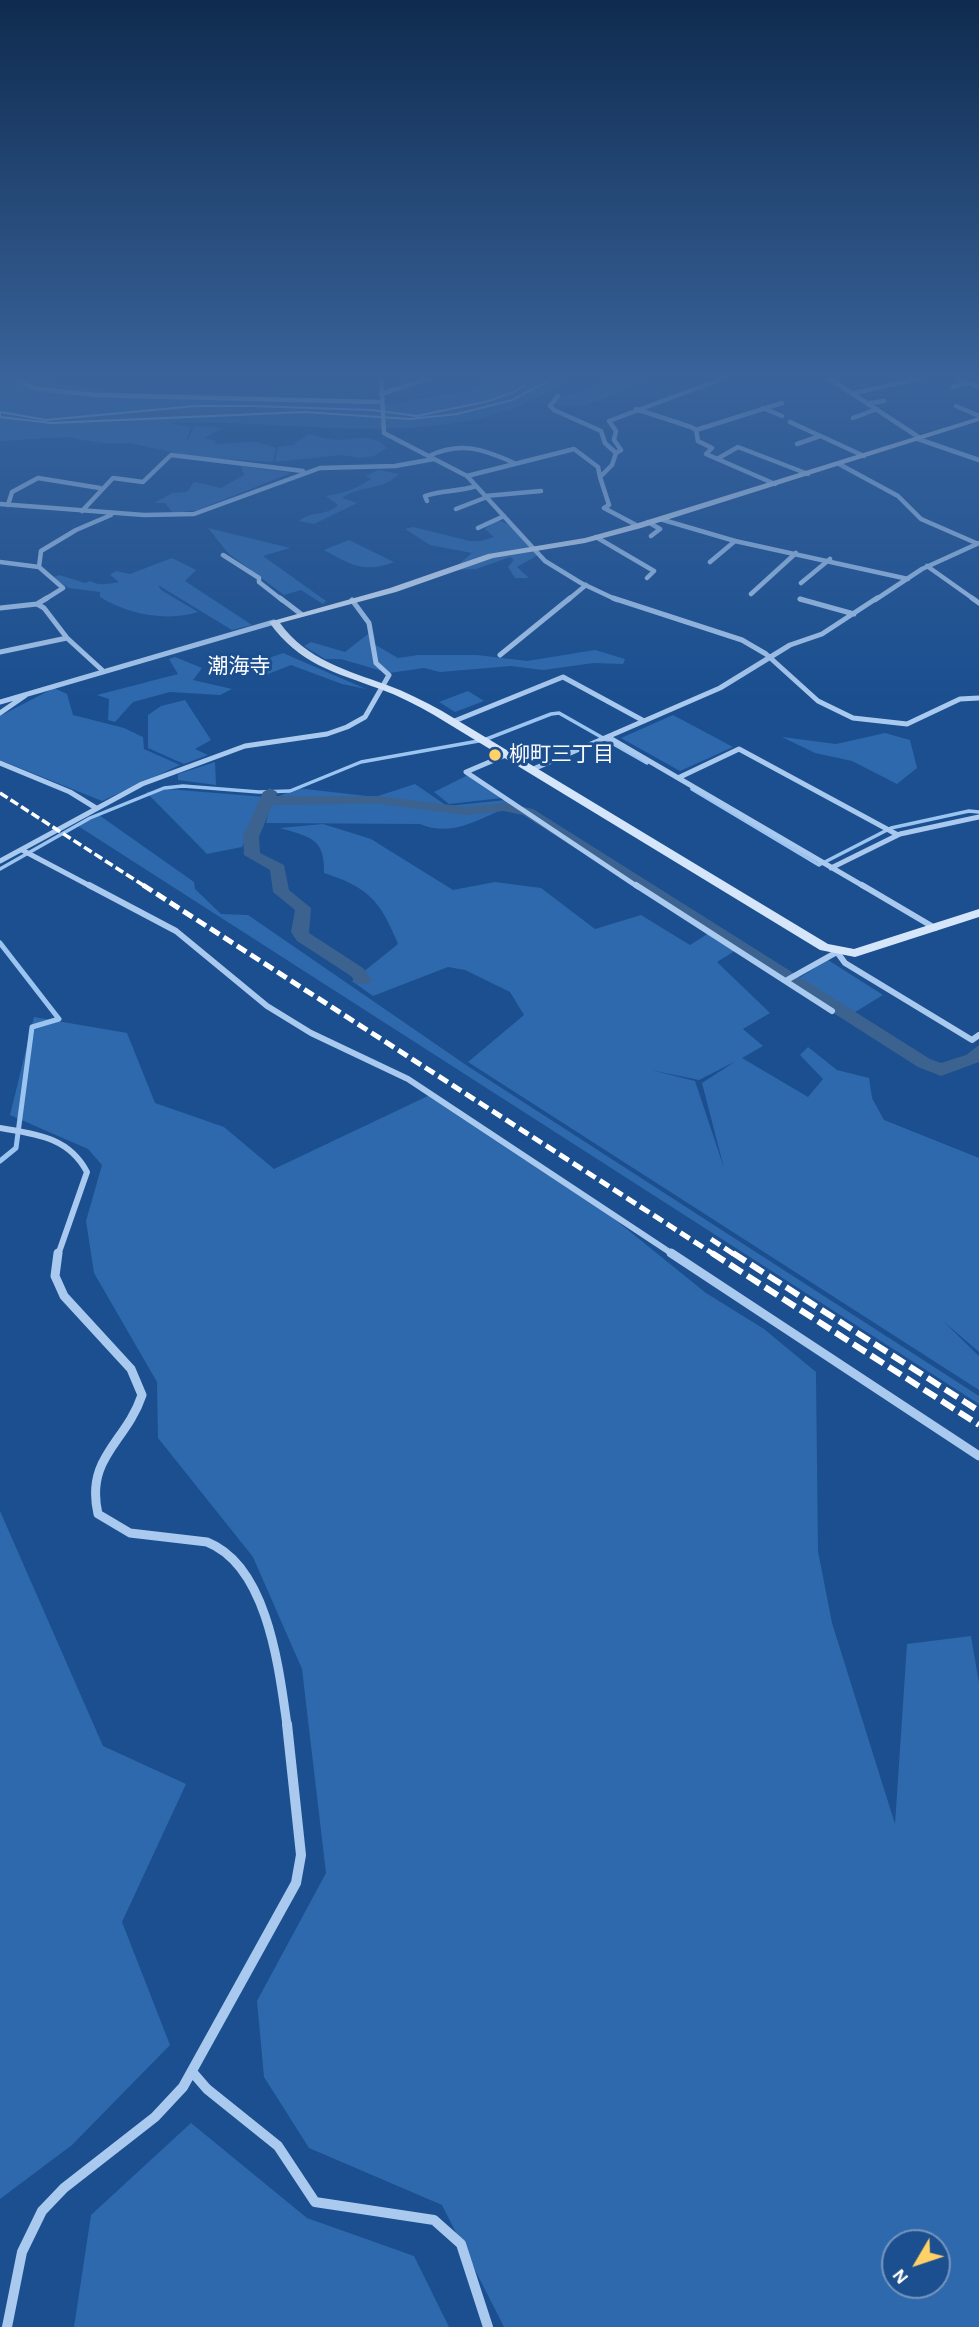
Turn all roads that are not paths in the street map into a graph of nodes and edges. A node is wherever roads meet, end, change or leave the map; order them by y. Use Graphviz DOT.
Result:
graph roads {
  1 [pos="28,484"];
  2 [pos="73,484"];
  3 [pos="106,484"];
  4 [pos="276,484"];
  5 [pos="474,484"];
  6 [pos="602,484"];
  7 [pos="775,484"];
  8 [pos="875,484"];
  9 [pos="476,486"];
  10 [pos="100,488"];
  11 [pos="541,491"];
  12 [pos="486,497"];
  13 [pos="427,501"];
  14 [pos="0,504"];
  15 [pos="8,505"];
  16 [pos="456,509"];
  17 [pos="82,511"];
  18 [pos="115,513"];
  19 [pos="505,516"];
  20 [pos="660,519"];
  21 [pos="648,523"];
  22 [pos="638,526"];
  23 [pos="478,528"];
  24 [pos="651,536"];
  25 [pos="596,537"];
  26 [pos="735,541"];
  27 [pos="977,543"];
  28 [pos="537,549"];
  29 [pos="796,553"];
  30 [pos="223,555"];
  31 [pos="830,559"];
  32 [pos="0,562"];
  33 [pos="710,562"];
  34 [pos="927,566"];
  35 [pos="39,567"];
  36 [pos="647,578"];
  37 [pos="908,579"];
  38 [pos="801,583"];
  39 [pos="586,585"];
  40 [pos="751,594"];
  41 [pos="800,599"];
  42 [pos="352,600"];
  43 [pos="979,603"];
  44 [pos="37,604"];
  45 [pos="0,608"];
  46 [pos="301,614"];
  47 [pos="854,614"];
  48 [pos="274,622"];
  49 [pos="67,638"];
  50 [pos="0,652"];
  51 [pos="500,655"];
  52 [pos="770,656"];
  53 [pos="102,670"];
  54 [pos="383,687"];
  55 [pos="29,693"];
  56 [pos="979,698"];
  57 [pos="0,702"];
  58 [pos="0,713"];
  59 [pos="644,721"];
  60 [pos="452,722"];
  61 [pos="608,737"];
  62 [pos="506,755"];
  63 [pos="0,763"];
  64 [pos="531,770"];
  65 [pos="680,777"];
  66 [pos="96,808"];
  67 [pos="979,817"];
  68 [pos="898,835"];
  69 [pos="22,849"];
  70 [pos="0,861"];
  71 [pos="831,868"];
  72 [pos="979,913"];
  73 [pos="935,928"];
  74 [pos="837,952"];
  75 [pos="787,980"];
  76 [pos="832,1012"];
  77 [pos="979,1035"];
  78 [pos="0,1128"];
  79 [pos="979,1456"];
  80 [pos="194,2074"];
  81 [pos="6,2327"];
  82 [pos="488,2327"];
  1 -- 15 [label="street"];
  2 -- 10 [label="street"];
  3 -- 10 [label="street"];
  4 -- 18 [label="street"];
  5 -- 9 [label="street"];
  6 -- 22 [label="street"];
  7 -- 20 [label="street"];
  8 -- 27 [label="street"];
  9 -- 12 [label="street"];
  9 -- 13 [label="street"];
  10 -- 17 [label="street"];
  11 -- 12 [label="street"];
  12 -- 16 [label="street"];
  12 -- 19 [label="street"];
  14 -- 15 [label="street"];
  15 -- 17 [label="street"];
  17 -- 18 [label="street"];
  18 -- 35 [label="street"];
  19 -- 23 [label="street"];
  19 -- 28 [label="street"];
  20 -- 21 [label="street"];
  20 -- 26 [label="street"];
  21 -- 22 [label="street"];
  21 -- 24 [label="street"];
  22 -- 25 [label="street"];
  25 -- 28 [label="street"];
  25 -- 36 [label="street"];
  26 -- 29 [label="street"];
  26 -- 33 [label="street"];
  27 -- 34 [label="street"];
  28 -- 39 [label="street"];
  28 -- 42 [label="street"];
  29 -- 31 [label="street"];
  29 -- 40 [label="street"];
  30 -- 46 [label="street"];
  31 -- 37 [label="street"];
  31 -- 38 [label="street"];
  32 -- 35 [label="street"];
  34 -- 37 [label="street"];
  34 -- 43 [label="street"];
  35 -- 44 [label="street"];
  37 -- 47 [label="street"];
  39 -- 51 [label="street"];
  39 -- 52 [label="street"];
  41 -- 47 [label="street"];
  42 -- 46 [label="street"];
  42 -- 54 [label="street"];
  44 -- 45 [label="street"];
  44 -- 49 [label="street"];
  46 -- 48 [label="street"];
  47 -- 52 [label="street"];
  48 -- 53 [label="street"];
  48 -- 54 [label="street"];
  49 -- 50 [label="street"];
  49 -- 53 [label="street"];
  52 -- 56 [label="street"];
  52 -- 59 [label="street"];
  53 -- 55 [label="street"];
  54 -- 60 [label="street"];
  54 -- 66 [label="street"];
  55 -- 57 [label="street"];
  55 -- 58 [label="street"];
  59 -- 60 [label="street"];
  59 -- 61 [label="street"];
  60 -- 62 [label="street"];
  61 -- 64 [label="street"];
  61 -- 65 [label="street"];
  62 -- 64 [label="street"];
  62 -- 75 [label="street"];
  63 -- 66 [label="street"];
  64 -- 74 [label="street"];
  65 -- 68 [label="street"];
  65 -- 71 [label="street"];
  66 -- 69 [label="street"];
  67 -- 68 [label="street"];
  68 -- 71 [label="street"];
  69 -- 70 [label="street"];
  69 -- 79 [label="street"];
  71 -- 73 [label="street"];
  72 -- 73 [label="street"];
  73 -- 74 [label="street"];
  74 -- 75 [label="street"];
  74 -- 77 [label="street"];
  75 -- 76 [label="street"];
  78 -- 80 [label="street"];
  80 -- 81 [label="street"];
  80 -- 82 [label="street"];
}
